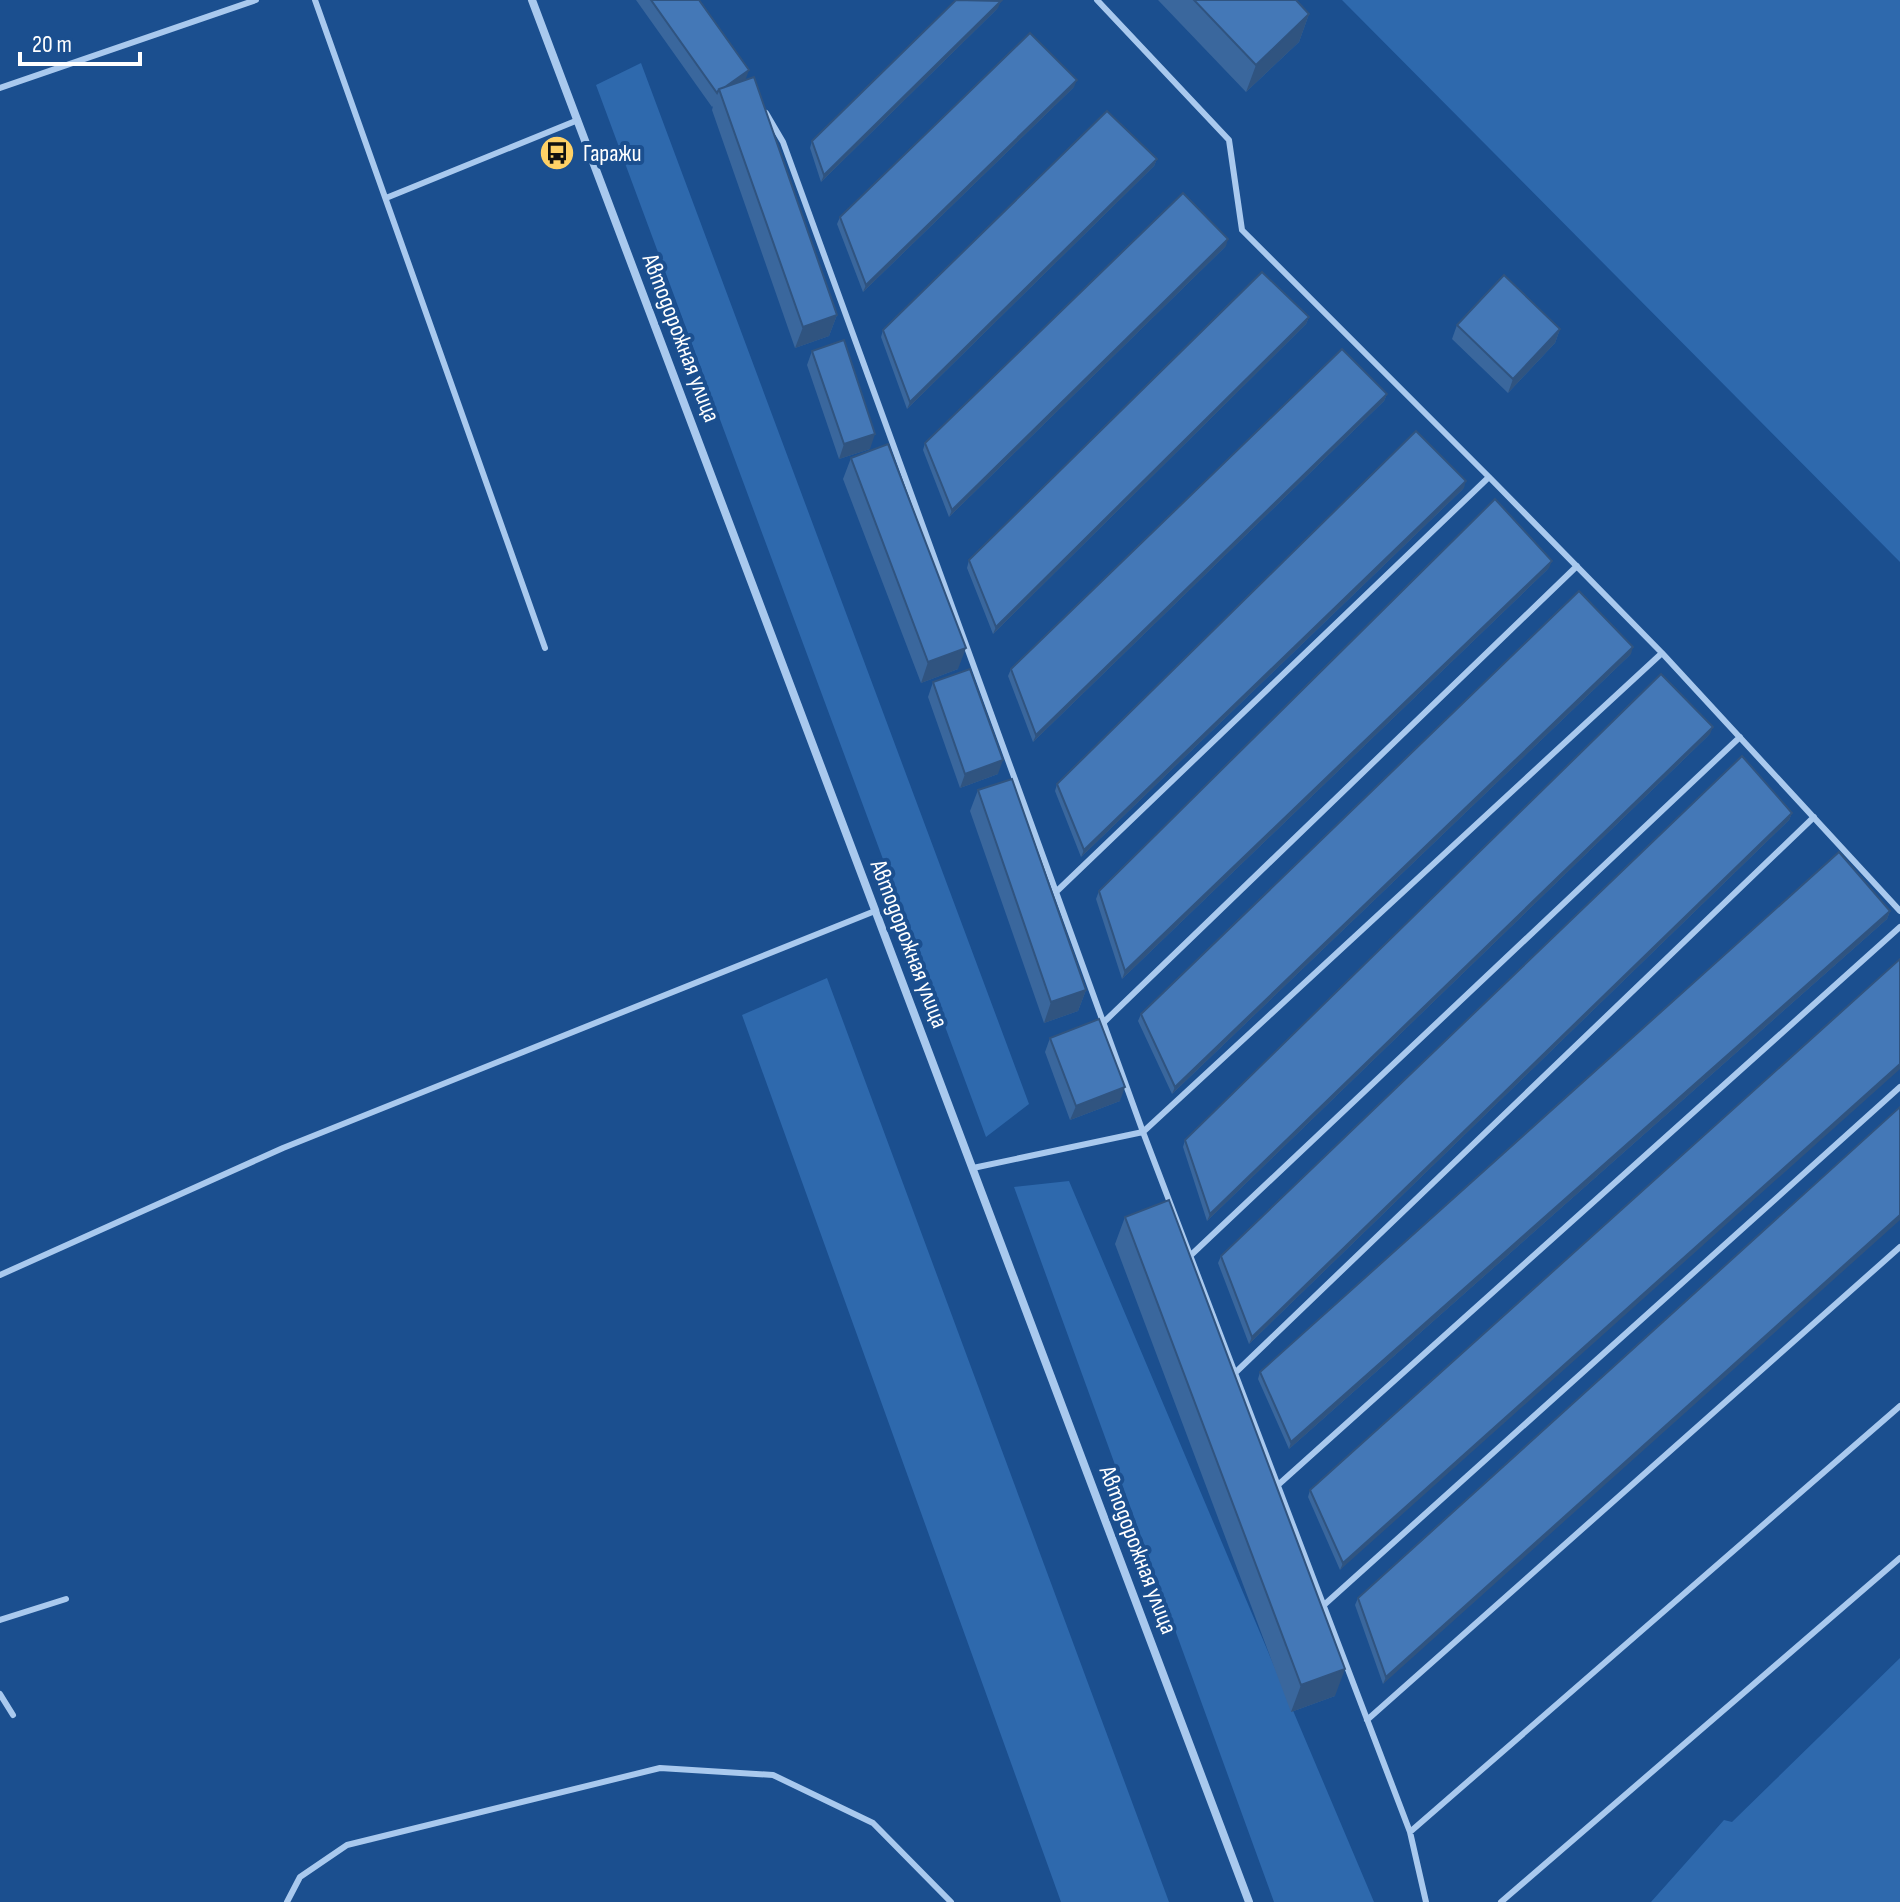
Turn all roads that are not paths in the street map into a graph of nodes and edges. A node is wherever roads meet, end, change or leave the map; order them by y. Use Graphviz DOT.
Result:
graph roads {
  1 [pos="256,0"];
  2 [pos="315,0"];
  3 [pos="532,0"];
  4 [pos="1097,0"];
  5 [pos="0,88"];
  6 [pos="759,103"];
  7 [pos="578,120"];
  8 [pos="386,198"];
  9 [pos="1489,477"];
  10 [pos="1577,566"];
  11 [pos="545,648"];
  12 [pos="1662,653"];
  13 [pos="1740,737"];
  14 [pos="1814,817"];
  15 [pos="1056,892"];
  16 [pos="875,911"];
  17 [pos="1900,911"];
  18 [pos="1900,927"];
  19 [pos="1104,1022"];
  20 [pos="1900,1087"];
  21 [pos="1143,1132"];
  22 [pos="973,1168"];
  23 [pos="1900,1247"];
  24 [pos="1190,1256"];
  25 [pos="0,1275"];
  26 [pos="1235,1373"];
  27 [pos="1900,1406"];
  28 [pos="1278,1485"];
  29 [pos="1900,1558"];
  30 [pos="66,1599"];
  31 [pos="1324,1605"];
  32 [pos="0,1620"];
  33 [pos="0,1694"];
  34 [pos="13,1715"];
  35 [pos="1367,1720"];
  36 [pos="1410,1832"];
  37 [pos="287,1902"];
  38 [pos="951,1902"];
  39 [pos="1249,1902"];
  40 [pos="1426,1902"];
  41 [pos="1501,1902"];
  1 -- 5 [label="lane"];
  2 -- 8 [label="lane"];
  3 -- 7 [label="street, Автодорожная улица"];
  4 -- 9 [label="lane"];
  6 -- 15 [label="lane"];
  7 -- 8 [label="lane"];
  7 -- 16 [label="street, Автодорожная улица"];
  8 -- 11 [label="lane"];
  9 -- 10 [label="lane"];
  9 -- 15 [label="lane"];
  10 -- 12 [label="lane"];
  10 -- 19 [label="lane"];
  12 -- 13 [label="lane"];
  12 -- 21 [label="lane"];
  13 -- 14 [label="lane"];
  13 -- 24 [label="lane"];
  14 -- 17 [label="lane"];
  14 -- 26 [label="lane"];
  15 -- 19 [label="lane"];
  16 -- 22 [label="street, Автодорожная улица"];
  16 -- 25 [label="lane"];
  18 -- 28 [label="lane"];
  19 -- 21 [label="lane"];
  20 -- 31 [label="lane"];
  21 -- 22 [label="lane"];
  21 -- 24 [label="lane"];
  22 -- 39 [label="street, Автодорожная улица"];
  23 -- 35 [label="lane"];
  24 -- 26 [label="lane"];
  26 -- 28 [label="lane"];
  27 -- 36 [label="lane"];
  28 -- 31 [label="lane"];
  29 -- 41 [label="lane"];
  30 -- 32 [label="lane"];
  31 -- 35 [label="lane"];
  33 -- 34 [label="lane"];
  35 -- 36 [label="lane"];
  36 -- 40 [label="lane"];
  37 -- 38 [label="lane"];
}
